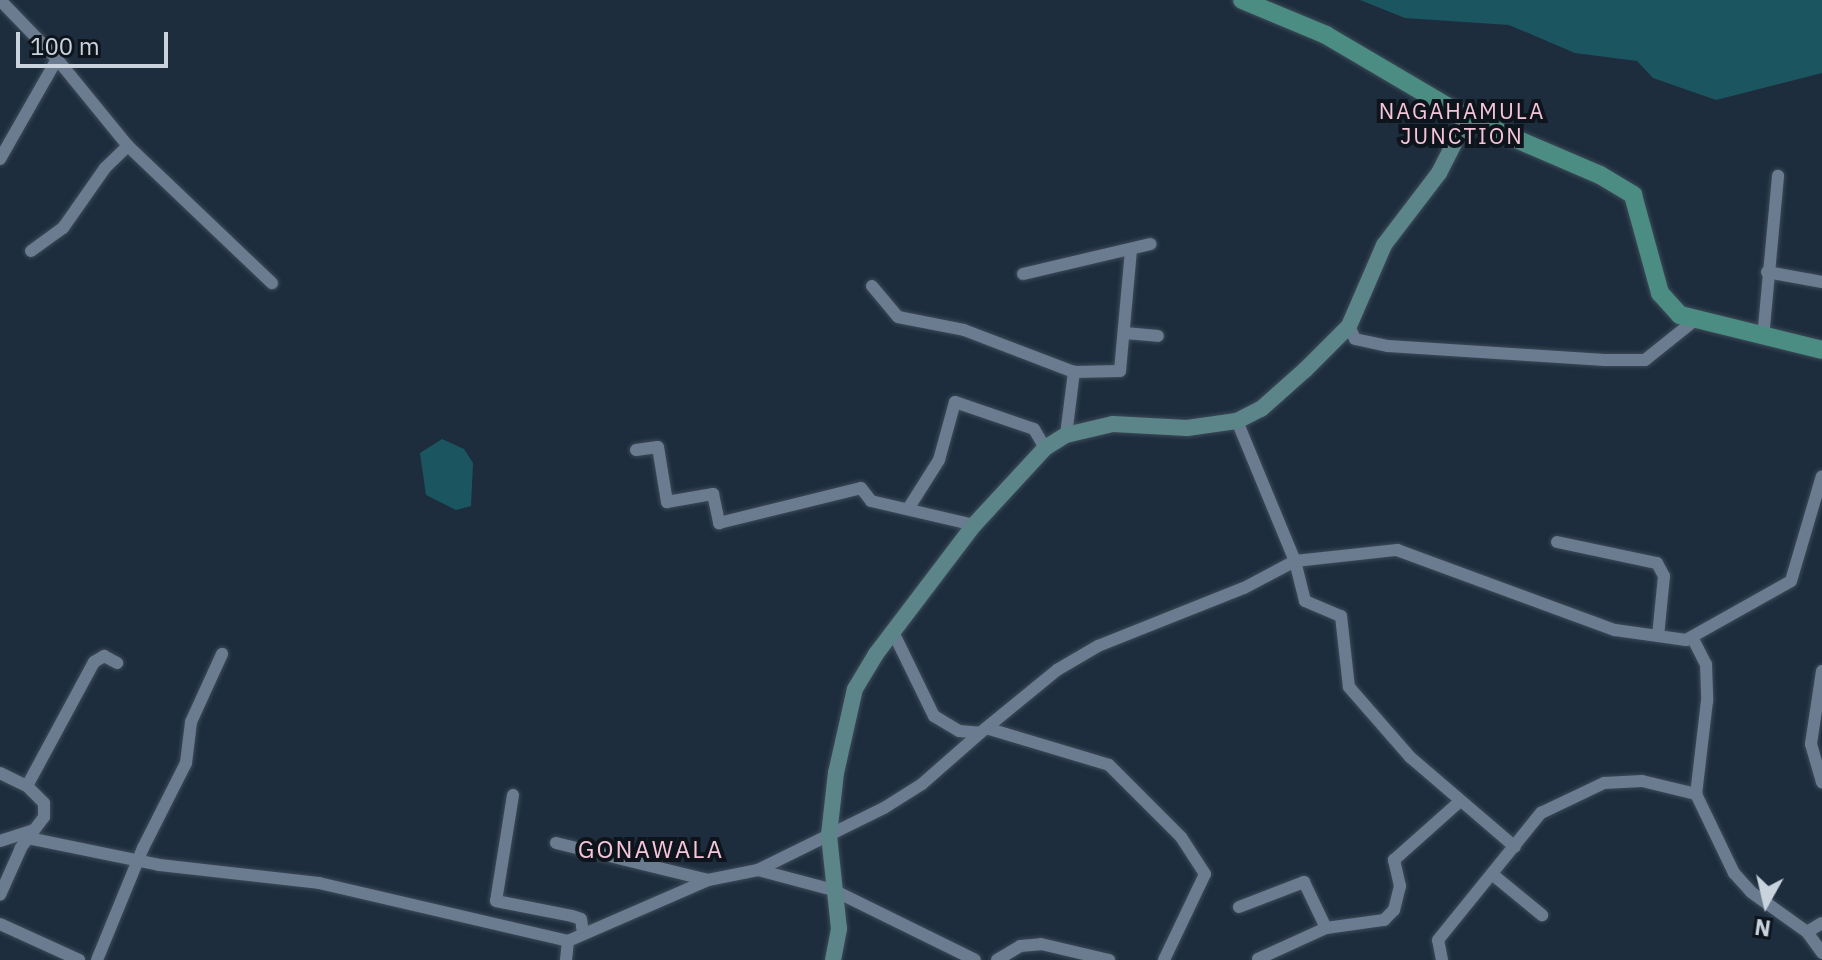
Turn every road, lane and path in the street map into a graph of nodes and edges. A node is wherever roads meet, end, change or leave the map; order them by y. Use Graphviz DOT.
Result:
graph roads {
  1 [pos="0,0"];
  2 [pos="1242,0"];
  3 [pos="57,59"];
  4 [pos="1467,118"];
  5 [pos="128,146"];
  6 [pos="0,159"];
  7 [pos="1778,176"];
  8 [pos="1151,244"];
  9 [pos="1131,249"];
  10 [pos="31,251"];
  11 [pos="1767,272"];
  12 [pos="1023,274"];
  13 [pos="1822,282"];
  14 [pos="272,283"];
  15 [pos="872,286"];
  16 [pos="1695,320"];
  17 [pos="1349,326"];
  18 [pos="1125,333"];
  19 [pos="1158,336"];
  20 [pos="1763,338"];
  21 [pos="1822,350"];
  22 [pos="1074,372"];
  23 [pos="1237,421"];
  24 [pos="1066,435"];
  25 [pos="1045,448"];
  26 [pos="636,450"];
  27 [pos="1822,476"];
  28 [pos="908,509"];
  29 [pos="974,525"];
  30 [pos="1557,542"];
  31 [pos="1295,561"];
  32 [pos="893,632"];
  33 [pos="1658,636"];
  34 [pos="1692,637"];
  35 [pos="222,654"];
  36 [pos="117,663"];
  37 [pos="1822,671"];
  38 [pos="983,730"];
  39 [pos="0,773"];
  40 [pos="1822,782"];
  41 [pos="27,786"];
  42 [pos="1696,794"];
  43 [pos="513,795"];
  44 [pos="1459,802"];
  45 [pos="30,834"];
  46 [pos="829,835"];
  47 [pos="0,841"];
  48 [pos="556,843"];
  49 [pos="1515,847"];
  50 [pos="138,861"];
  51 [pos="758,870"];
  52 [pos="1492,874"];
  53 [pos="708,880"];
  54 [pos="833,890"];
  55 [pos="0,895"];
  56 [pos="1239,907"];
  57 [pos="1542,915"];
  58 [pos="1822,923"];
  59 [pos="0,924"];
  60 [pos="1326,928"];
  61 [pos="1807,932"];
  62 [pos="583,934"];
  63 [pos="568,941"];
  64 [pos="1822,953"];
  65 [pos="1258,959"];
  66 [pos="79,960"];
  67 [pos="97,960"];
  68 [pos="566,960"];
  69 [pos="833,960"];
  70 [pos="975,960"];
  71 [pos="997,960"];
  72 [pos="1109,960"];
  73 [pos="1164,960"];
  74 [pos="1442,960"];
  1 -- 3 [label="street"];
  2 -- 4 [label="main road"];
  3 -- 5 [label="street"];
  3 -- 6 [label="street"];
  4 -- 16 [label="main road"];
  4 -- 17 [label="street"];
  5 -- 10 [label="street"];
  5 -- 14 [label="street"];
  7 -- 11 [label="street"];
  8 -- 9 [label="street"];
  9 -- 12 [label="street"];
  9 -- 18 [label="street"];
  11 -- 13 [label="street"];
  11 -- 20 [label="street"];
  15 -- 22 [label="street"];
  16 -- 17 [label="street"];
  16 -- 20 [label="main road"];
  17 -- 23 [label="street"];
  18 -- 19 [label="street"];
  18 -- 22 [label="street"];
  20 -- 21 [label="main road"];
  22 -- 24 [label="street"];
  23 -- 24 [label="street"];
  23 -- 31 [label="street"];
  24 -- 25 [label="street"];
  25 -- 28 [label="street"];
  25 -- 29 [label="street"];
  26 -- 28 [label="street"];
  27 -- 34 [label="street"];
  28 -- 29 [label="street"];
  29 -- 32 [label="street"];
  30 -- 33 [label="street"];
  31 -- 33 [label="street"];
  31 -- 38 [label="street"];
  31 -- 44 [label="street"];
  32 -- 38 [label="street"];
  32 -- 46 [label="street"];
  33 -- 34 [label="street"];
  34 -- 42 [label="street"];
  35 -- 50 [label="street"];
  36 -- 41 [label="street"];
  37 -- 40 [label="street"];
  38 -- 46 [label="street"];
  38 -- 73 [label="street"];
  39 -- 41 [label="street"];
  41 -- 45 [label="street"];
  42 -- 49 [label="street"];
  42 -- 61 [label="street"];
  43 -- 62 [label="street"];
  44 -- 49 [label="street"];
  44 -- 60 [label="street"];
  45 -- 47 [label="street"];
  45 -- 50 [label="street"];
  45 -- 55 [label="street"];
  46 -- 51 [label="street"];
  46 -- 54 [label="street"];
  48 -- 53 [label="street"];
  49 -- 52 [label="street"];
  50 -- 63 [label="street"];
  50 -- 67 [label="street"];
  51 -- 53 [label="street"];
  51 -- 54 [label="street"];
  52 -- 57 [label="street"];
  52 -- 74 [label="street"];
  53 -- 62 [label="street"];
  54 -- 69 [label="street"];
  54 -- 70 [label="street"];
  56 -- 60 [label="street"];
  58 -- 61 [label="street"];
  59 -- 66 [label="street"];
  60 -- 65 [label="street"];
  61 -- 64 [label="street"];
  62 -- 63 [label="street"];
  63 -- 68 [label="street"];
  71 -- 72 [label="street"];
}
